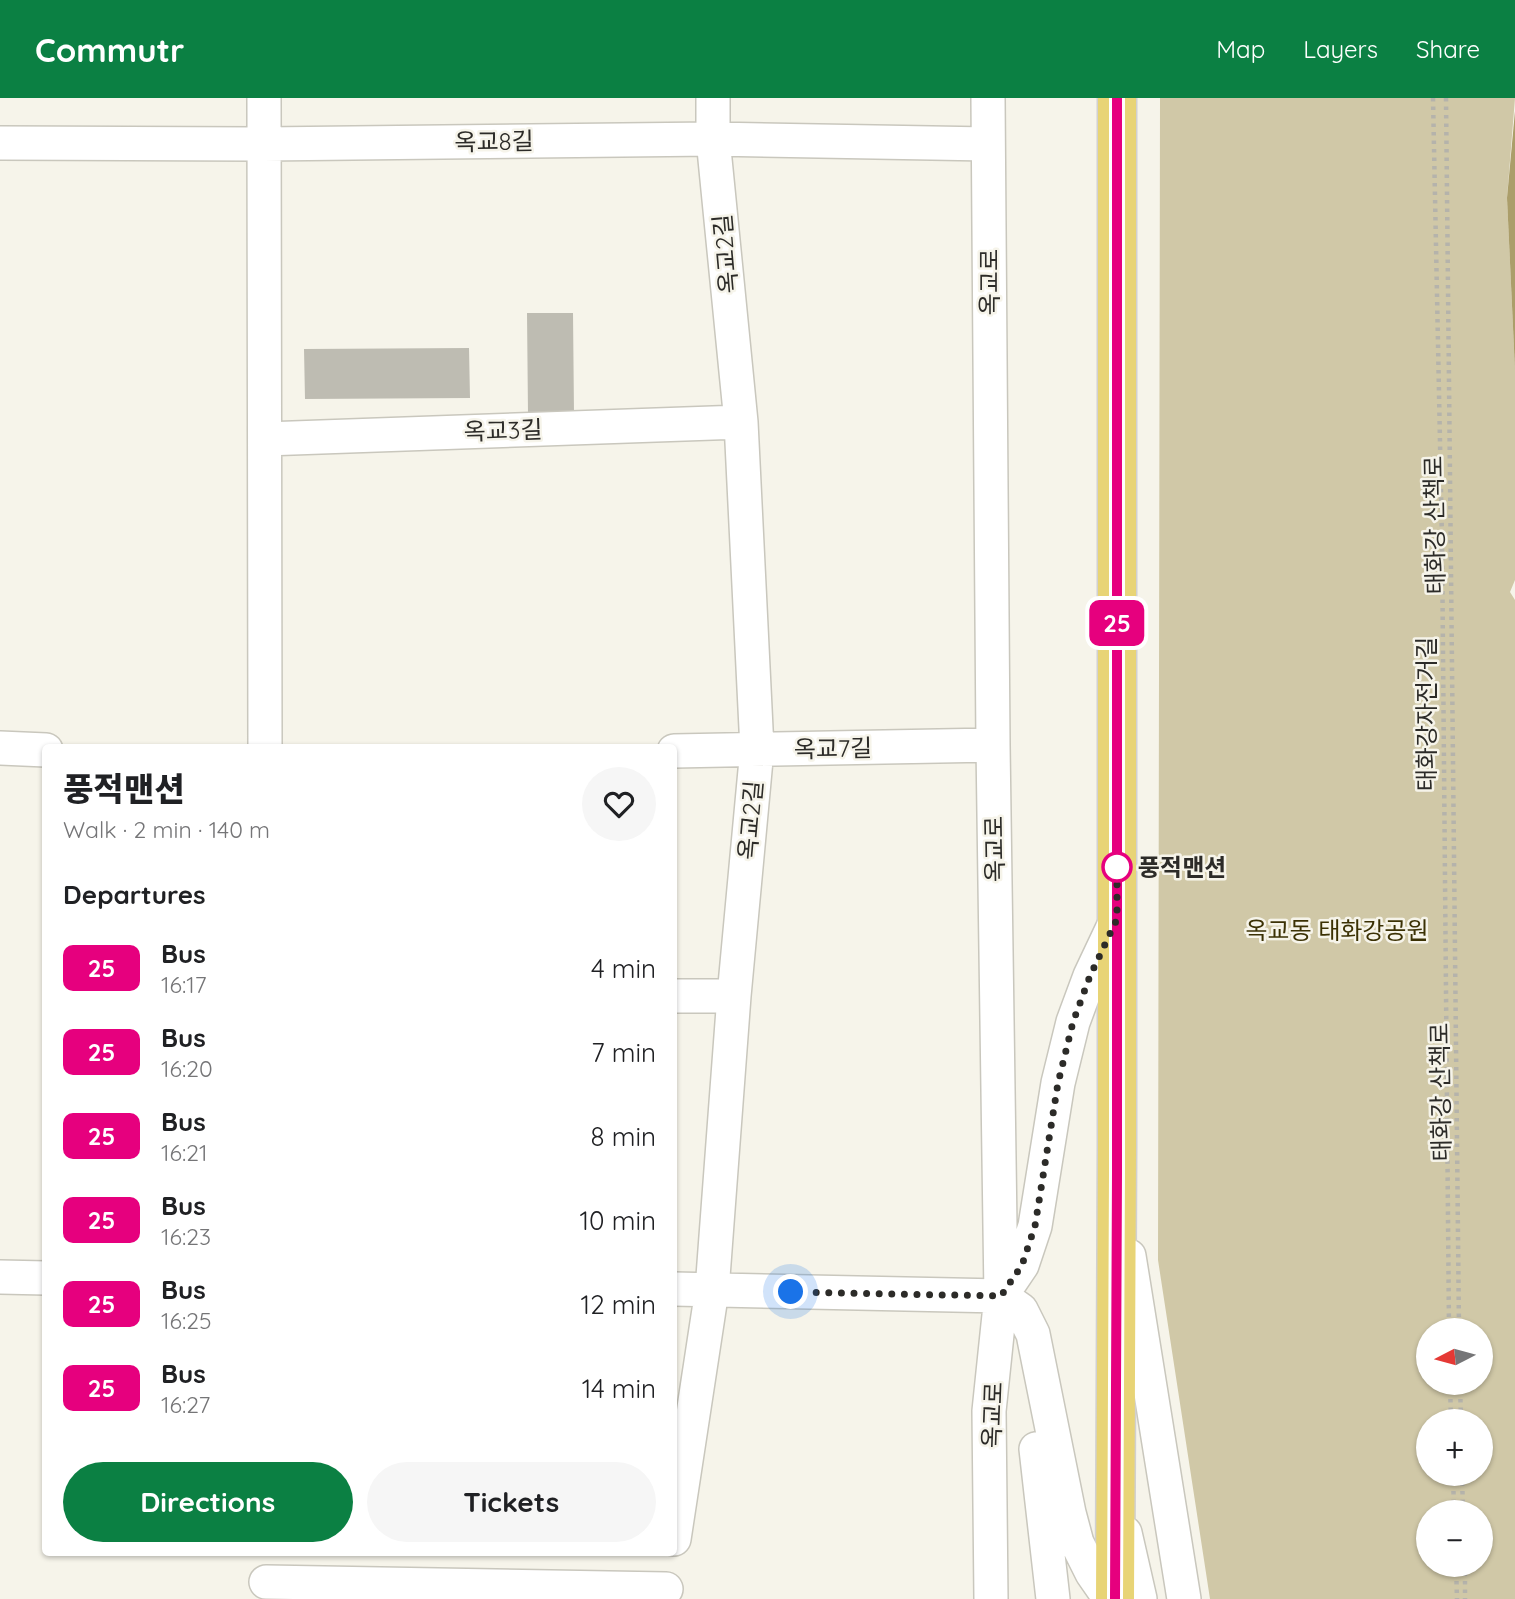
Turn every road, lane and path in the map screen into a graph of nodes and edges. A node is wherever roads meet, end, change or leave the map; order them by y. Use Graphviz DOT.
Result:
graph roads {
  1 [pos="264,98"];
  2 [pos="713,98"];
  3 [pos="988,98"];
  4 [pos="1117,98"];
  5 [pos="1433,98"];
  6 [pos="1446,98"];
  7 [pos="713,139"];
  8 [pos="0,143"];
  9 [pos="264,144"];
  10 [pos="988,144"];
  11 [pos="741,422"];
  12 [pos="265,439"];
  13 [pos="265,744"];
  14 [pos="993,746"];
  15 [pos="0,748"];
  16 [pos="757,749"];
  17 [pos="42,750"];
  18 [pos="677,751"];
  19 [pos="1117,919"];
  20 [pos="677,996"];
  21 [pos="734,996"];
  22 [pos="1117,1146"];
  23 [pos="0,1277"];
  24 [pos="42,1278"];
  25 [pos="677,1289"];
  26 [pos="712,1290"];
  27 [pos="1001,1296"];
  28 [pos="1449,1318"];
  29 [pos="1459,1318"];
  30 [pos="1116,1440"];
  31 [pos="677,1519"];
  32 [pos="671,1556"];
  33 [pos="1456,1577"];
  34 [pos="1465,1577"];
  35 [pos="266,1578"];
  36 [pos="666,1594"];
  37 [pos="991,1599"];
  38 [pos="1053,1599"];
  39 [pos="1112,1599"];
  40 [pos="1140,1599"];
  41 [pos="1184,1599"];
  42 [pos="1457,1599"];
  43 [pos="1465,1599"];
  1 -- 9 [label="street"];
  2 -- 7 [label="street, 옥교2길"];
  3 -- 10 [label="street, 옥교로"];
  4 -- 19 [label="main road"];
  5 -- 28 [label="path, 태화강자전거길"];
  6 -- 29 [label="path, 태화강 산책로"];
  7 -- 9 [label="street, 옥교8길"];
  7 -- 10 [label="street, 옥교8길"];
  7 -- 11 [label="street, 옥교2길"];
  8 -- 9 [label="street, 옥교8길"];
  9 -- 12 [label="street"];
  10 -- 14 [label="street, 옥교로"];
  11 -- 12 [label="street, 옥교3길"];
  11 -- 16 [label="street, 옥교2길"];
  12 -- 13 [label="street"];
  14 -- 16 [label="street, 옥교7길"];
  14 -- 27 [label="street, 옥교로"];
  15 -- 17 [label="street"];
  16 -- 18 [label="street, 옥교7길"];
  16 -- 21 [label="street, 옥교2길"];
  19 -- 22 [label="main road"];
  19 -- 27 [label="street"];
  20 -- 21 [label="street"];
  21 -- 26 [label="street, 옥교2길"];
  22 -- 30 [label="main road"];
  22 -- 41 [label="street"];
  23 -- 24 [label="street"];
  25 -- 26 [label="street"];
  26 -- 27 [label="street"];
  26 -- 31 [label="street, 옥교2길"];
  27 -- 37 [label="street, 옥교로"];
  27 -- 38 [label="street"];
  27 -- 39 [label="street"];
  30 -- 39 [label="main road"];
  30 -- 40 [label="street"];
  32 -- 36 [label="street"];
  33 -- 42 [label="path"];
  34 -- 43 [label="path"];
  35 -- 36 [label="street"];
}
